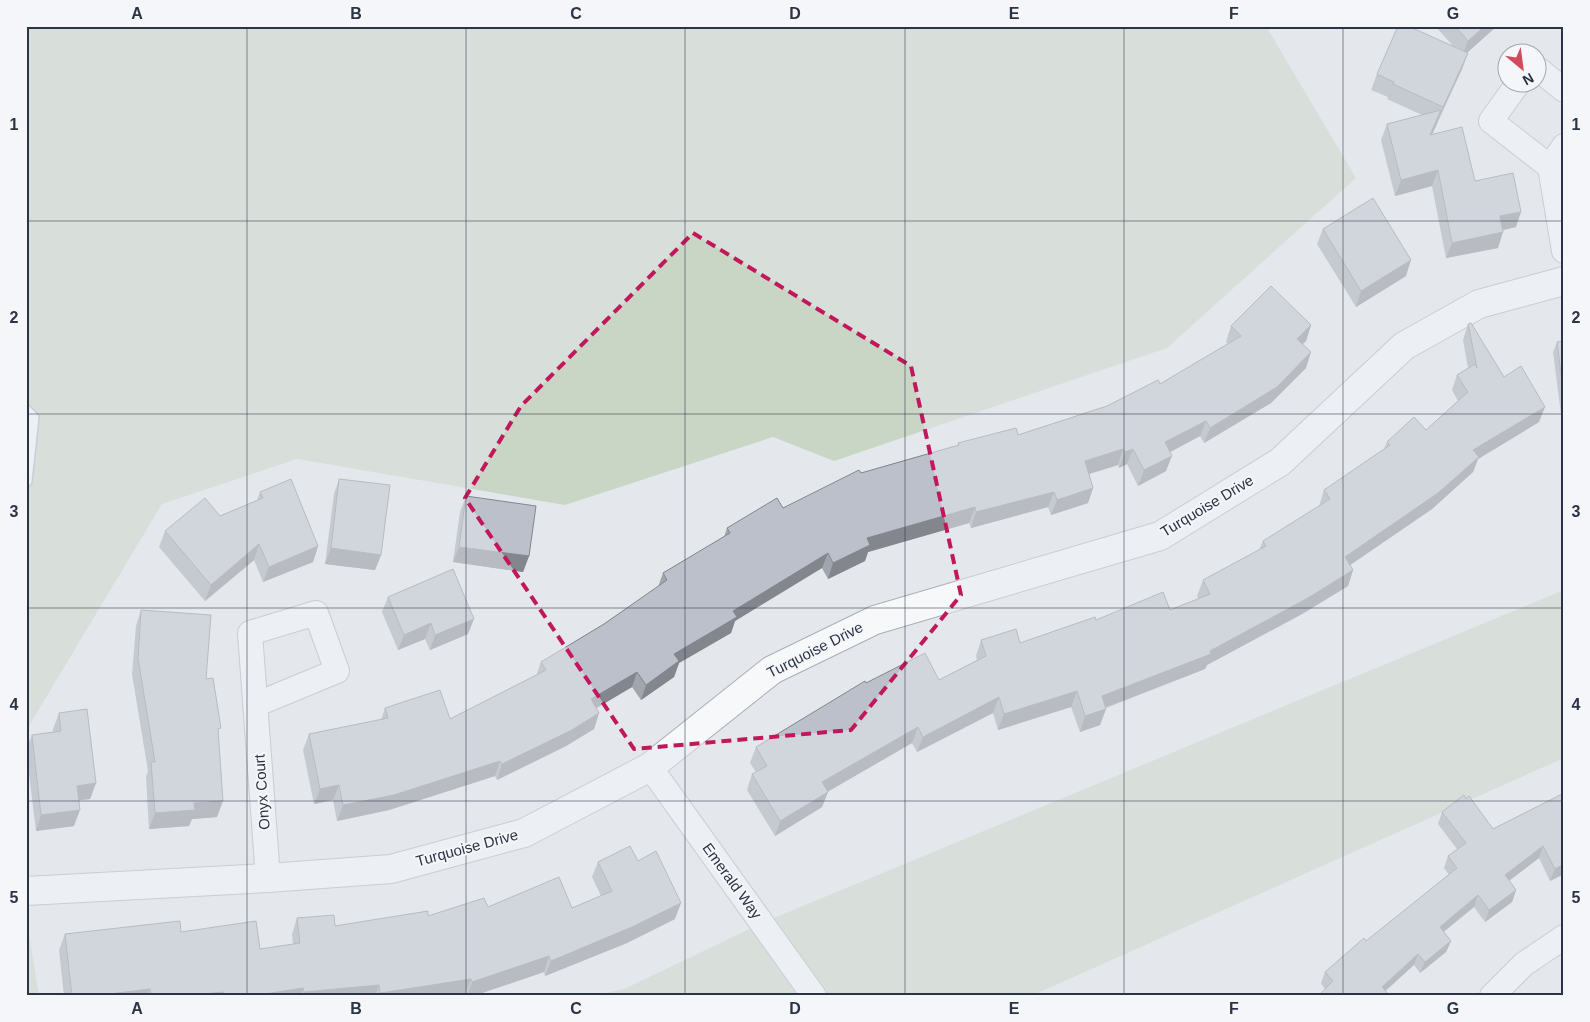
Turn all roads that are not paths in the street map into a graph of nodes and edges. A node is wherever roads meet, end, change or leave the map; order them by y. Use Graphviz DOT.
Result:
graph roads {
  1 [pos="1548,77"];
  2 [pos="1564,90"];
  3 [pos="1512,92"];
  4 [pos="1564,146"];
  5 [pos="1550,166"];
  6 [pos="1564,251"];
  7 [pos="1564,281"];
  8 [pos="26,411"];
  9 [pos="26,481"];
  10 [pos="255,706"];
  11 [pos="650,766"];
  12 [pos="268,878"];
  13 [pos="26,891"];
  14 [pos="1564,937"];
  15 [pos="814,996"];
  16 [pos="1492,996"];
  1 -- 2 [label="street"];
  3 -- 5 [label="street"];
  4 -- 5 [label="street"];
  5 -- 6 [label="street"];
  7 -- 11 [label="street, Turquoise Drive"];
  8 -- 9 [label="lane"];
  10 -- 12 [label="street, Onyx Court"];
  11 -- 12 [label="street, Turquoise Drive"];
  11 -- 15 [label="street, Emerald Way"];
  12 -- 13 [label="street, Turquoise Drive"];
  14 -- 16 [label="street"];
}
